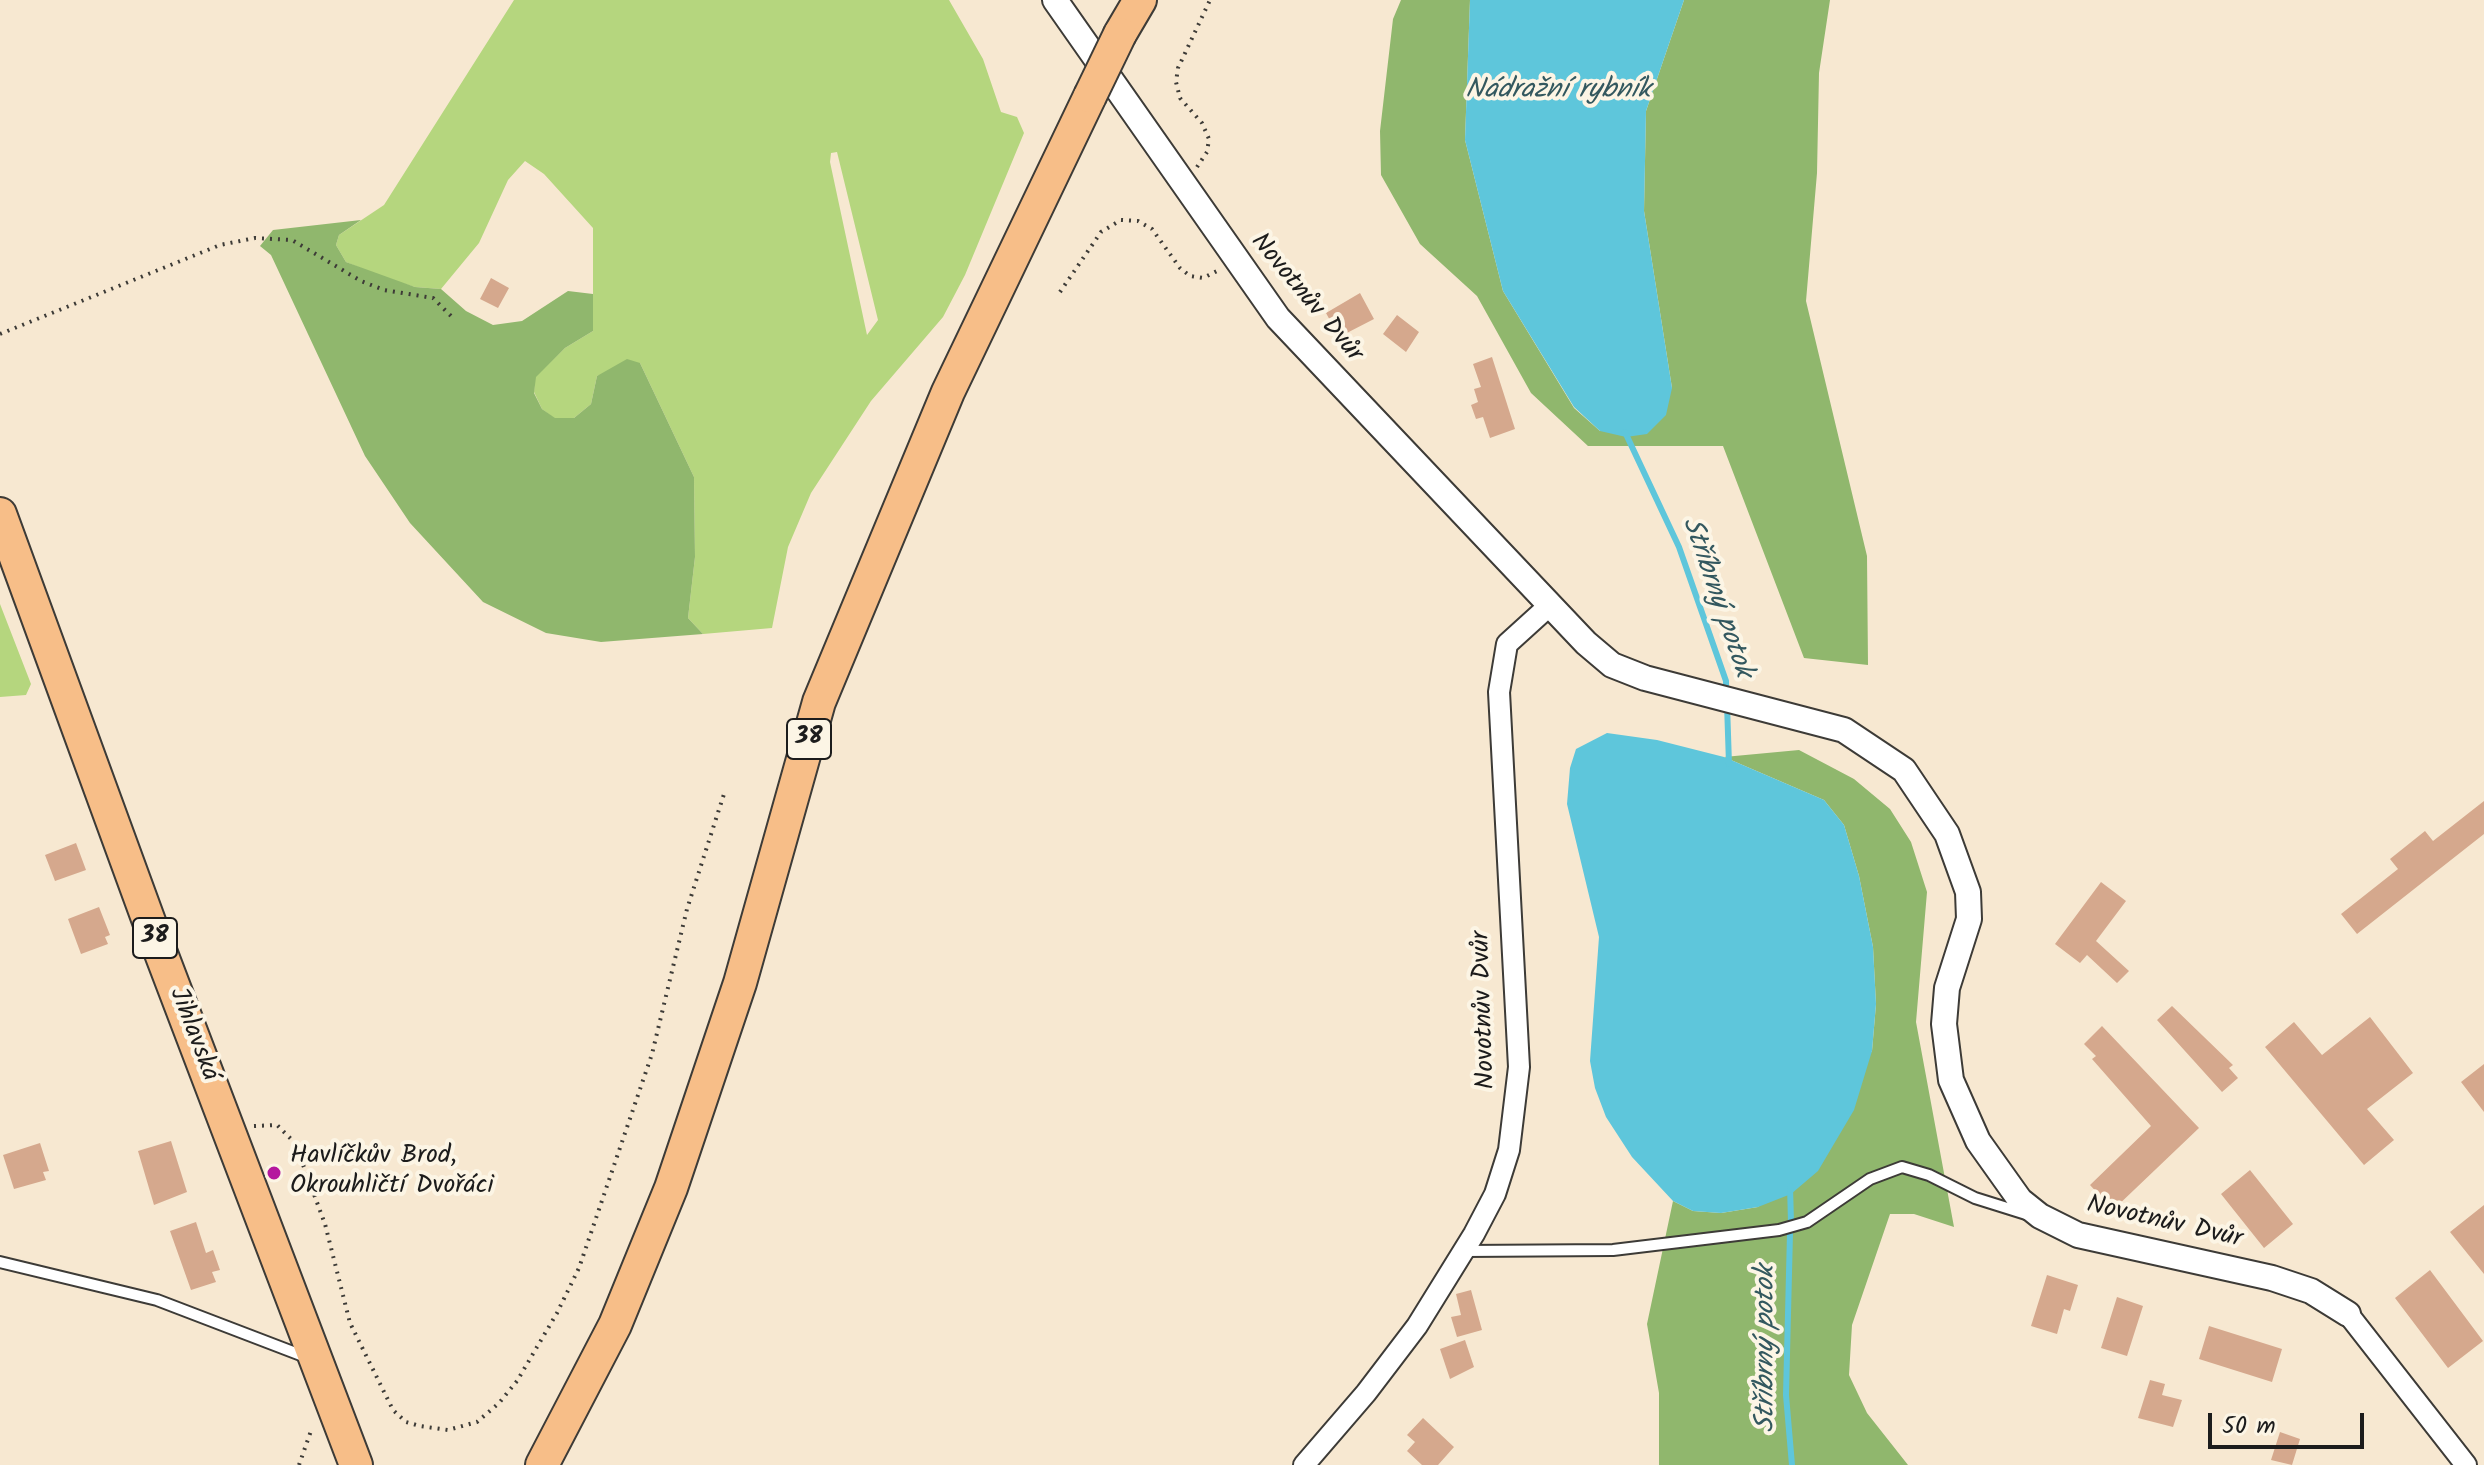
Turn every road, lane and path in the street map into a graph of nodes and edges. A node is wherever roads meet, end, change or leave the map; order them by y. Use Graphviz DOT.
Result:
graph roads {
  1 [pos="1055,0"];
  2 [pos="1140,0"];
  3 [pos="1210,0"];
  4 [pos="1181,183"];
  5 [pos="1232,258"];
  6 [pos="1060,292"];
  7 [pos="452,317"];
  8 [pos="0,334"];
  9 [pos="0,514"];
  10 [pos="1550,605"];
  11 [pos="724,794"];
  12 [pos="230,1136"];
  13 [pos="2040,1216"];
  14 [pos="1464,1251"];
  15 [pos="0,1262"];
  16 [pos="2348,1314"];
  17 [pos="316,1361"];
  18 [pos="574,1399"];
  19 [pos="356,1465"];
  20 [pos="517,1465"];
  21 [pos="542,1465"];
  22 [pos="1304,1465"];
  23 [pos="2466,1465"];
  1 -- 4 [label="street, Novotnův Dvůr"];
  2 -- 18 [label="main road, 38, bridge"];
  3 -- 4 [label="path"];
  4 -- 5 [label="street, Novotnův Dvůr"];
  5 -- 6 [label="path"];
  5 -- 10 [label="street, Novotnův Dvůr"];
  7 -- 8 [label="path"];
  9 -- 12 [label="main road, Jihlavská / 38"];
  10 -- 13 [label="street, Novotnův Dvůr"];
  10 -- 14 [label="street, Novotnův Dvůr"];
  11 -- 12 [label="path"];
  12 -- 17 [label="main road, Jihlavská / 38"];
  13 -- 14 [label="lane"];
  13 -- 16 [label="street, Novotnův Dvůr"];
  14 -- 22 [label="street, Novotnův Dvůr"];
  15 -- 17 [label="lane"];
  16 -- 23 [label="street"];
  17 -- 19 [label="main road, Jihlavská / 38"];
  18 -- 20 [label="main road, 38"];
  18 -- 21 [label="main road"];
}
